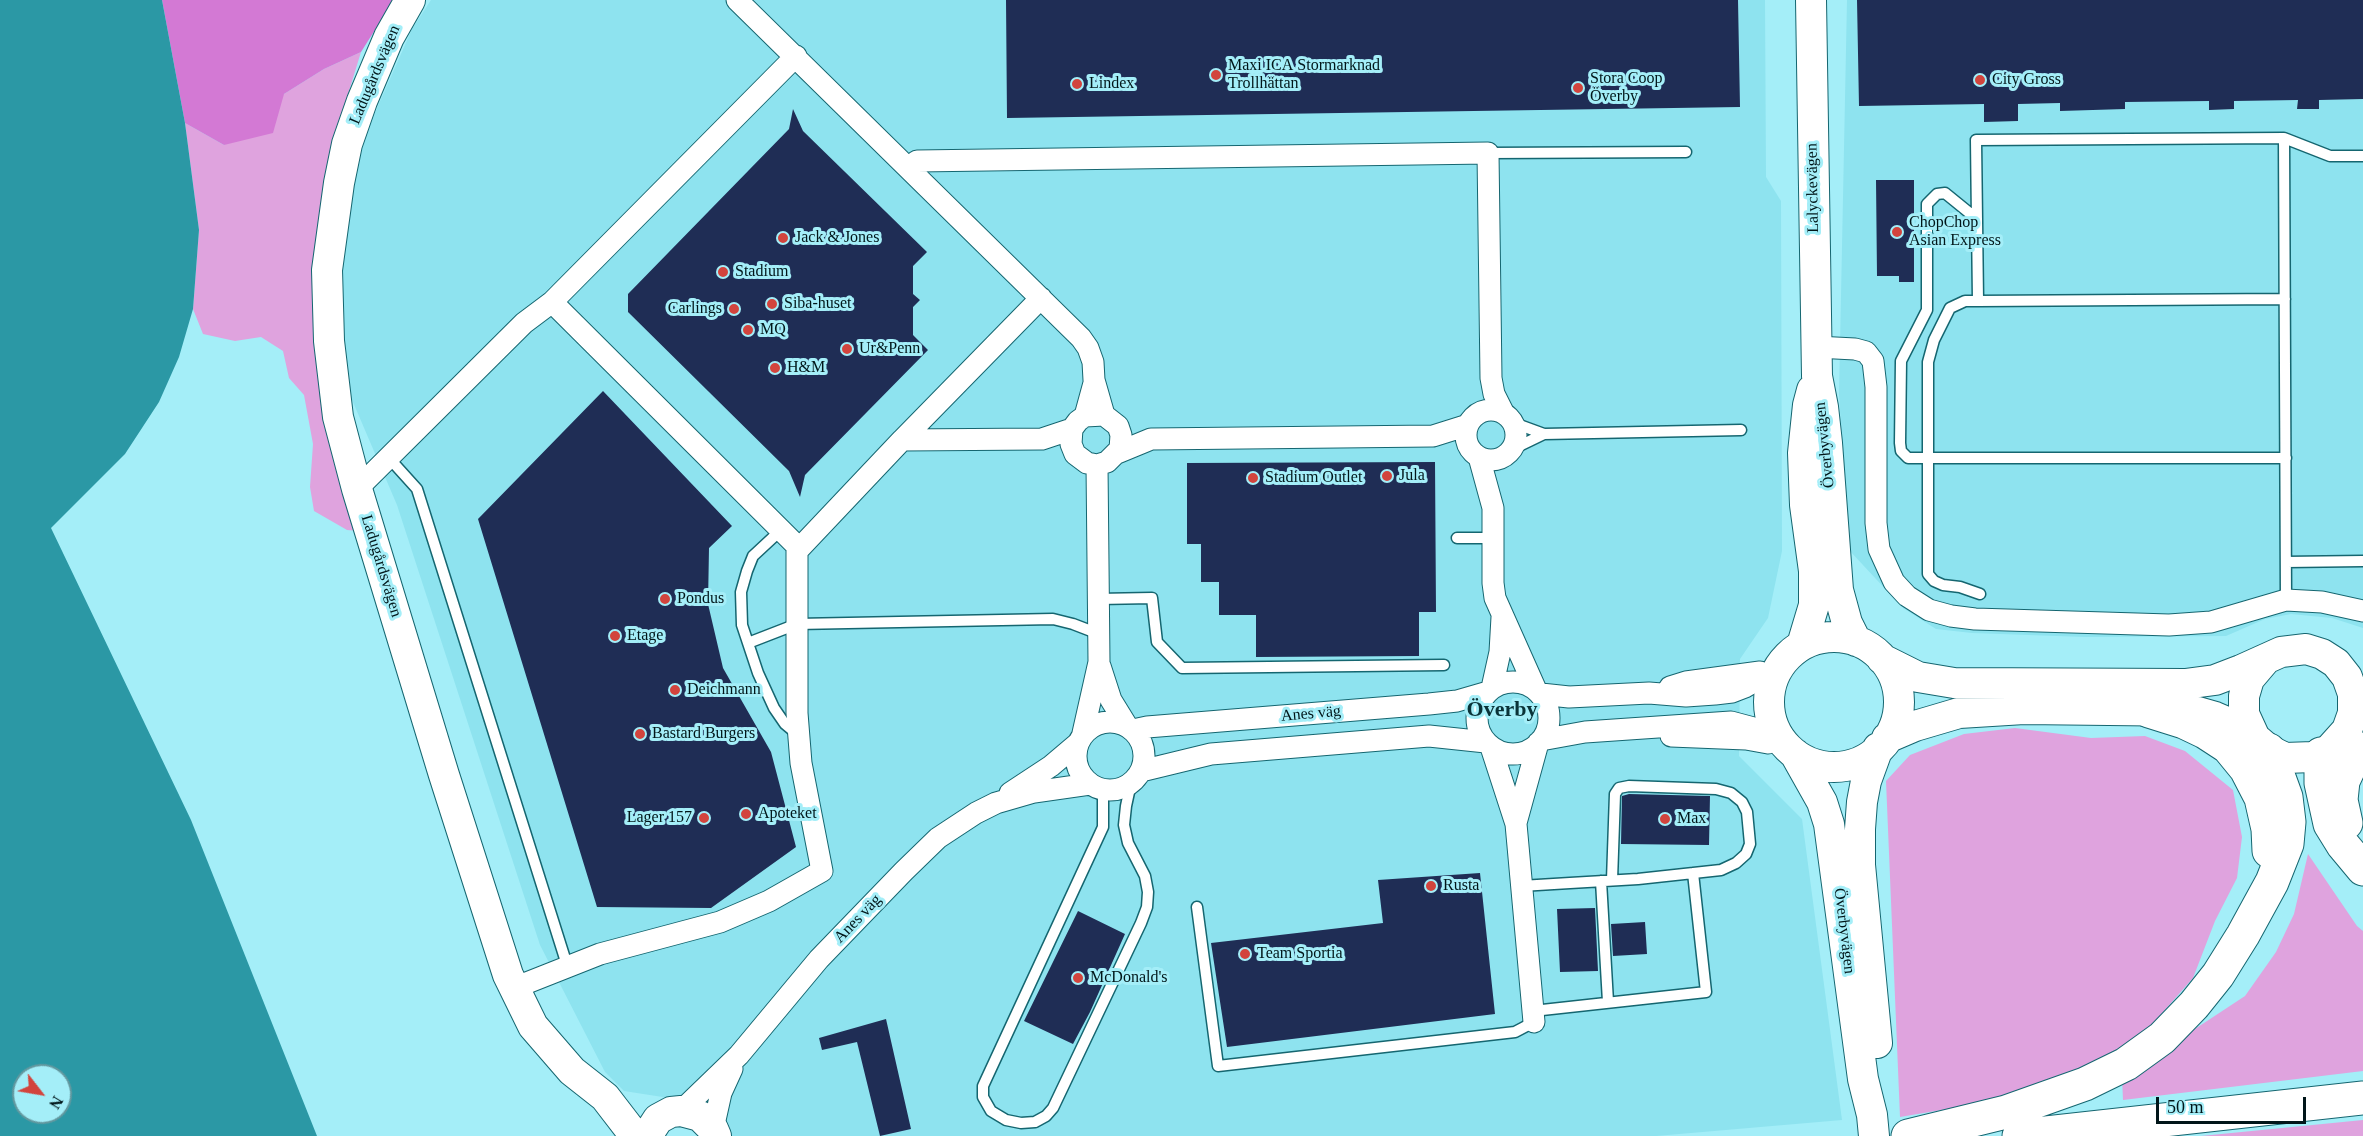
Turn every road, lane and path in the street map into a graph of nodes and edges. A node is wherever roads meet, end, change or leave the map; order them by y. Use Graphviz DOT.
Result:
graph roads {
  1 [pos="410,0"];
  2 [pos="738,0"];
  3 [pos="1811,0"];
  4 [pos="796,56"];
  5 [pos="2284,138"];
  6 [pos="1686,152"];
  7 [pos="1488,153"];
  8 [pos="2363,156"];
  9 [pos="909,168"];
  10 [pos="1977,219"];
  11 [pos="1041,298"];
  12 [pos="2285,299"];
  13 [pos="1978,301"];
  14 [pos="552,302"];
  15 [pos="1816,361"];
  16 [pos="1491,378"];
  17 [pos="1508,418"];
  18 [pos="1474,419"];
  19 [pos="1095,422"];
  20 [pos="1741,430"];
  21 [pos="1544,434"];
  22 [pos="1433,436"];
  23 [pos="1042,439"];
  24 [pos="1151,439"];
  25 [pos="902,440"];
  26 [pos="1117,453"];
  27 [pos="1509,453"];
  28 [pos="1075,454"];
  29 [pos="1475,454"];
  30 [pos="388,458"];
  31 [pos="1929,458"];
  32 [pos="2286,458"];
  33 [pos="1097,465"];
  34 [pos="357,489"];
  35 [pos="1493,508"];
  36 [pos="781,530"];
  37 [pos="1457,538"];
  38 [pos="1493,538"];
  39 [pos="799,548"];
  40 [pos="2363,561"];
  41 [pos="2286,562"];
  42 [pos="1980,594"];
  43 [pos="1098,599"];
  44 [pos="2286,600"];
  45 [pos="2363,611"];
  46 [pos="1502,617"];
  47 [pos="797,624"];
  48 [pos="1099,634"];
  49 [pos="1856,641"];
  50 [pos="748,643"];
  51 [pos="1788,658"];
  52 [pos="1882,659"];
  53 [pos="2266,659"];
  54 [pos="1100,662"];
  55 [pos="1444,665"];
  56 [pos="2349,668"];
  57 [pos="1490,690"];
  58 [pos="1538,692"];
  59 [pos="2149,711"];
  60 [pos="1130,728"];
  61 [pos="799,735"];
  62 [pos="1080,738"];
  63 [pos="1540,742"];
  64 [pos="2347,742"];
  65 [pos="1883,743"];
  66 [pos="1489,744"];
  67 [pos="2262,744"];
  68 [pos="1791,750"];
  69 [pos="1136,777"];
  70 [pos="1096,787"];
  71 [pos="996,803"];
  72 [pos="1516,824"];
  73 [pos="2362,867"];
  74 [pos="1693,873"];
  75 [pos="1607,881"];
  76 [pos="1521,886"];
  77 [pos="1197,907"];
  78 [pos="2254,912"];
  79 [pos="567,965"];
  80 [pos="514,988"];
  81 [pos="1608,1002"];
  82 [pos="1533,1016"];
  83 [pos="739,1055"];
  84 [pos="604,1098"];
  85 [pos="2363,1098"];
  86 [pos="664,1121"];
  87 [pos="1873,1125"];
  88 [pos="715,1132"];
  89 [pos="635,1136"];
  90 [pos="1908,1136"];
  91 [pos="2019,1136"];
  1 -- 34 [label="main road, Ladugårdsvägen"];
  2 -- 4 [label="street"];
  3 -- 15 [label="main road, Lalyckevägen"];
  4 -- 9 [label="street"];
  4 -- 14 [label="street"];
  5 -- 8 [label="lane"];
  5 -- 10 [label="lane"];
  5 -- 12 [label="lane"];
  6 -- 7 [label="lane"];
  7 -- 9 [label="street"];
  7 -- 16 [label="street"];
  9 -- 11 [label="street"];
  10 -- 13 [label="lane"];
  10 -- 31 [label="lane"];
  11 -- 19 [label="street"];
  11 -- 25 [label="street"];
  12 -- 13 [label="lane"];
  12 -- 32 [label="lane"];
  13 -- 31 [label="lane"];
  14 -- 30 [label="street"];
  14 -- 36 [label="street"];
  15 -- 44 [label="street"];
  15 -- 49 [label="main road, Överbyvägen"];
  15 -- 51 [label="main road, Överbyvägen"];
  16 -- 17 [label="street"];
  16 -- 18 [label="street"];
  17 -- 18 [label="street"];
  17 -- 21 [label="lane"];
  17 -- 27 [label="street"];
  18 -- 22 [label="street"];
  18 -- 29 [label="street"];
  19 -- 23 [label="street"];
  19 -- 24 [label="street"];
  19 -- 26 [label="street"];
  19 -- 28 [label="street"];
  20 -- 21 [label="lane"];
  21 -- 27 [label="lane"];
  22 -- 24 [label="street"];
  22 -- 29 [label="street"];
  23 -- 25 [label="street"];
  23 -- 28 [label="street"];
  24 -- 26 [label="street"];
  25 -- 39 [label="street"];
  26 -- 33 [label="street"];
  27 -- 29 [label="street"];
  27 -- 35 [label="street"];
  28 -- 33 [label="street"];
  29 -- 35 [label="street"];
  30 -- 34 [label="street"];
  30 -- 79 [label="lane"];
  31 -- 32 [label="lane"];
  31 -- 42 [label="lane"];
  32 -- 41 [label="lane"];
  33 -- 43 [label="street"];
  34 -- 80 [label="main road, Ladugårdsvägen"];
  35 -- 38 [label="street"];
  36 -- 39 [label="street"];
  36 -- 50 [label="lane"];
  37 -- 38 [label="lane"];
  38 -- 46 [label="street"];
  39 -- 47 [label="street"];
  40 -- 41 [label="lane"];
  41 -- 44 [label="lane"];
  43 -- 48 [label="street"];
  43 -- 55 [label="lane"];
  44 -- 45 [label="street"];
  46 -- 57 [label="street"];
  46 -- 58 [label="street"];
  47 -- 48 [label="lane"];
  47 -- 50 [label="lane"];
  47 -- 61 [label="street"];
  48 -- 54 [label="street"];
  49 -- 51 [label="main road, Överbyvägen"];
  49 -- 52 [label="main road, Överbyvägen"];
  50 -- 61 [label="lane"];
  51 -- 58 [label="street"];
  51 -- 68 [label="main road, Överbyvägen"];
  52 -- 53 [label="main road, Överbyvägen"];
  52 -- 65 [label="main road, Överbyvägen"];
  53 -- 56 [label="main road, Överbyvägen"];
  53 -- 67 [label="main road"];
  54 -- 60 [label="street"];
  54 -- 62 [label="street"];
  56 -- 64 [label="main road, Överbyvägen"];
  57 -- 58 [label="street"];
  57 -- 60 [label="street, Anes väg"];
  57 -- 66 [label="street"];
  58 -- 63 [label="street"];
  59 -- 65 [label="main road"];
  59 -- 67 [label="main road"];
  59 -- 78 [label="highway"];
  60 -- 62 [label="street"];
  60 -- 69 [label="street"];
  61 -- 79 [label="street"];
  62 -- 70 [label="street"];
  62 -- 71 [label="street, Anes väg"];
  63 -- 66 [label="street"];
  63 -- 68 [label="street"];
  63 -- 72 [label="street"];
  64 -- 67 [label="main road"];
  64 -- 73 [label="highway"];
  65 -- 68 [label="main road"];
  65 -- 87 [label="main road, Överbyvägen"];
  66 -- 69 [label="street, Anes väg"];
  66 -- 72 [label="street"];
  67 -- 78 [label="highway"];
  68 -- 87 [label="main road, Överbyvägen"];
  69 -- 70 [label="street"];
  69 -- 70 [label="lane"];
  70 -- 71 [label="street, Anes väg"];
  71 -- 83 [label="street, Anes väg"];
  72 -- 76 [label="street"];
  74 -- 75 [label="lane"];
  74 -- 75 [label="lane"];
  74 -- 81 [label="lane"];
  75 -- 76 [label="lane"];
  75 -- 81 [label="lane"];
  76 -- 82 [label="street"];
  77 -- 82 [label="lane"];
  78 -- 90 [label="highway"];
  79 -- 80 [label="street"];
  80 -- 84 [label="main road, Ladugårdsvägen"];
  81 -- 82 [label="lane"];
  83 -- 86 [label="street, Anes väg"];
  83 -- 88 [label="street, Anes väg"];
  84 -- 86 [label="main road, Ladugårdsvägen"];
  84 -- 89 [label="main road, Ladugårdsvägen"];
  85 -- 91 [label="highway"];
  86 -- 88 [label="main road, Ladugårdsvägen"];
}
